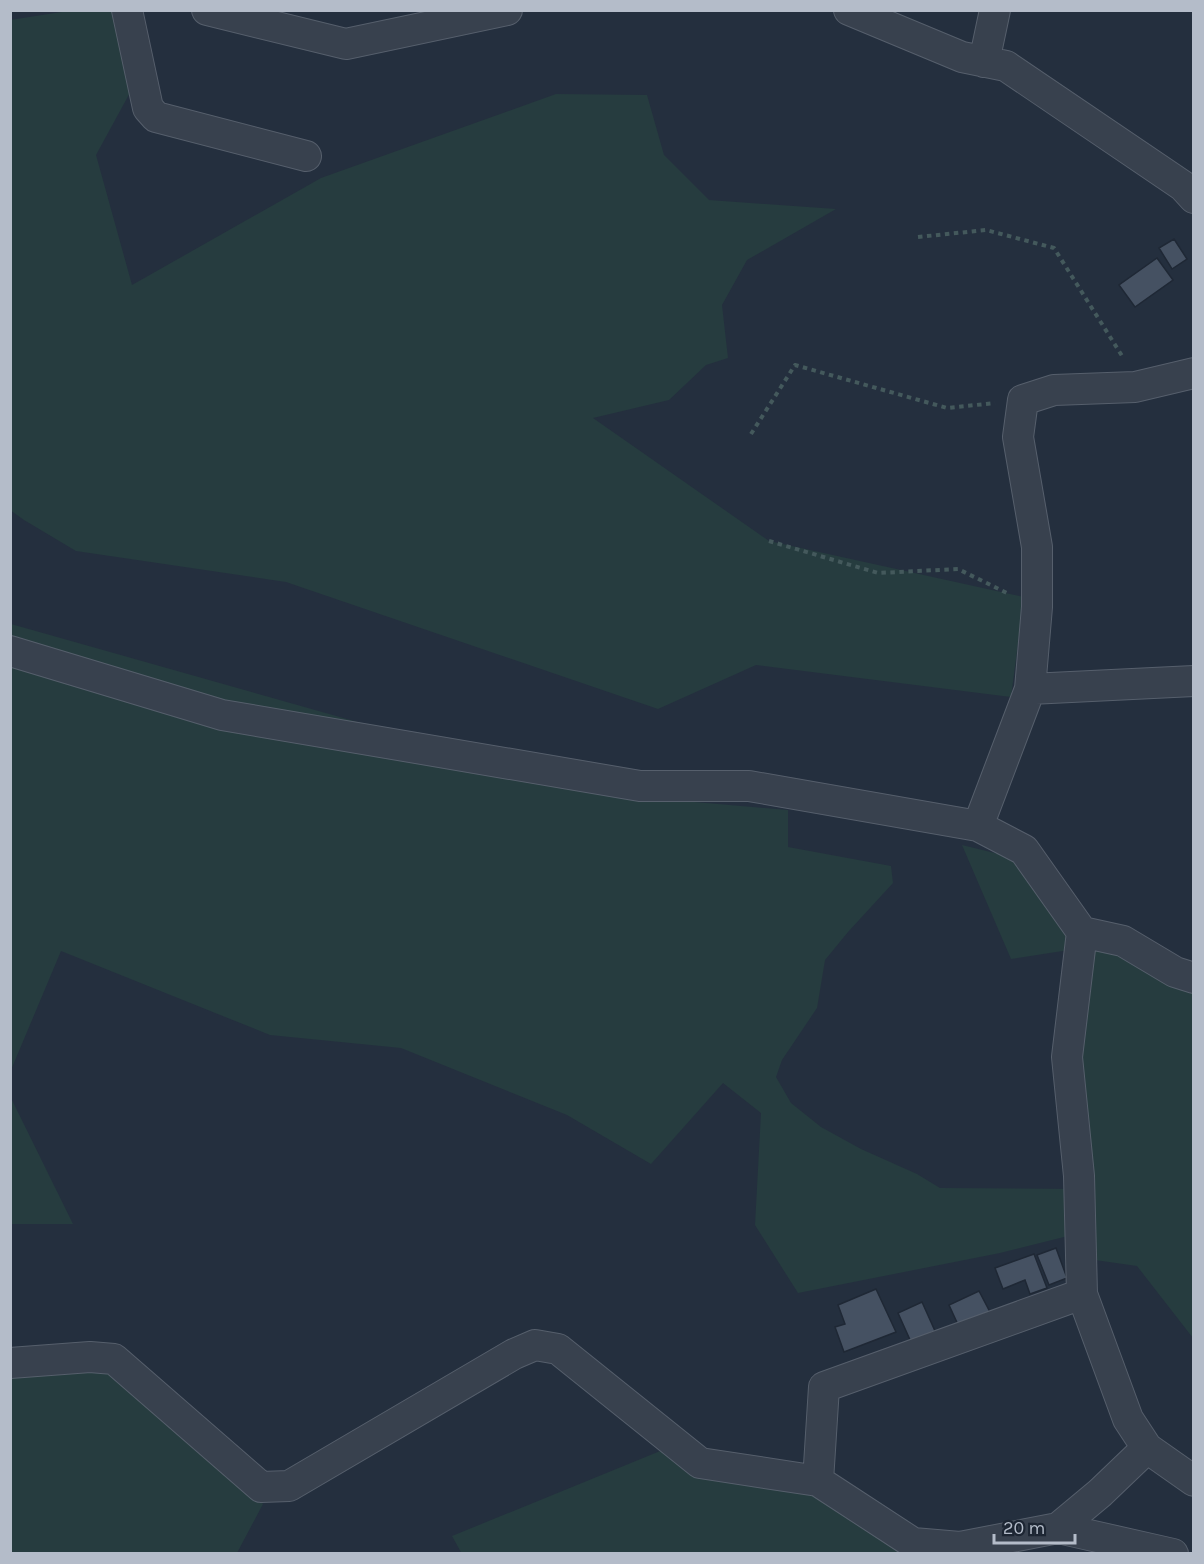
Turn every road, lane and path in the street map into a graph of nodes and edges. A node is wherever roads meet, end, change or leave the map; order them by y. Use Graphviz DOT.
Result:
graph roads {
  1 [pos="127,10"];
  2 [pos="207,10"];
  3 [pos="507,10"];
  4 [pos="849,10"];
  5 [pos="995,10"];
  6 [pos="447,17"];
  7 [pos="984,62"];
  8 [pos="306,156"];
  9 [pos="1190,188"];
  10 [pos="918,237"];
  11 [pos="1128,365"];
  12 [pos="1194,373"];
  13 [pos="1023,400"];
  14 [pos="751,434"];
  15 [pos="769,541"];
  16 [pos="1037,607"];
  17 [pos="10,651"];
  18 [pos="1194,681"];
  19 [pos="1030,689"];
  20 [pos="978,826"];
  21 [pos="1082,932"];
  22 [pos="1194,978"];
  23 [pos="1082,1294"];
  24 [pos="10,1363"];
  25 [pos="1147,1448"];
  26 [pos="818,1481"];
  27 [pos="1194,1481"];
  28 [pos="1058,1528"];
  29 [pos="1173,1554"];
  1 -- 8 [label="street"];
  2 -- 6 [label="street"];
  3 -- 6 [label="street"];
  4 -- 7 [label="street"];
  5 -- 7 [label="street"];
  7 -- 9 [label="street"];
  10 -- 11 [label="path"];
  12 -- 13 [label="street"];
  13 -- 14 [label="path"];
  13 -- 16 [label="street"];
  15 -- 16 [label="path"];
  16 -- 19 [label="street"];
  17 -- 20 [label="street"];
  18 -- 19 [label="street"];
  19 -- 20 [label="street"];
  20 -- 21 [label="street"];
  21 -- 22 [label="street"];
  21 -- 23 [label="street"];
  23 -- 25 [label="street"];
  23 -- 26 [label="street"];
  24 -- 26 [label="street"];
  25 -- 27 [label="street"];
  25 -- 28 [label="street"];
  26 -- 28 [label="street"];
  28 -- 29 [label="street"];
}
